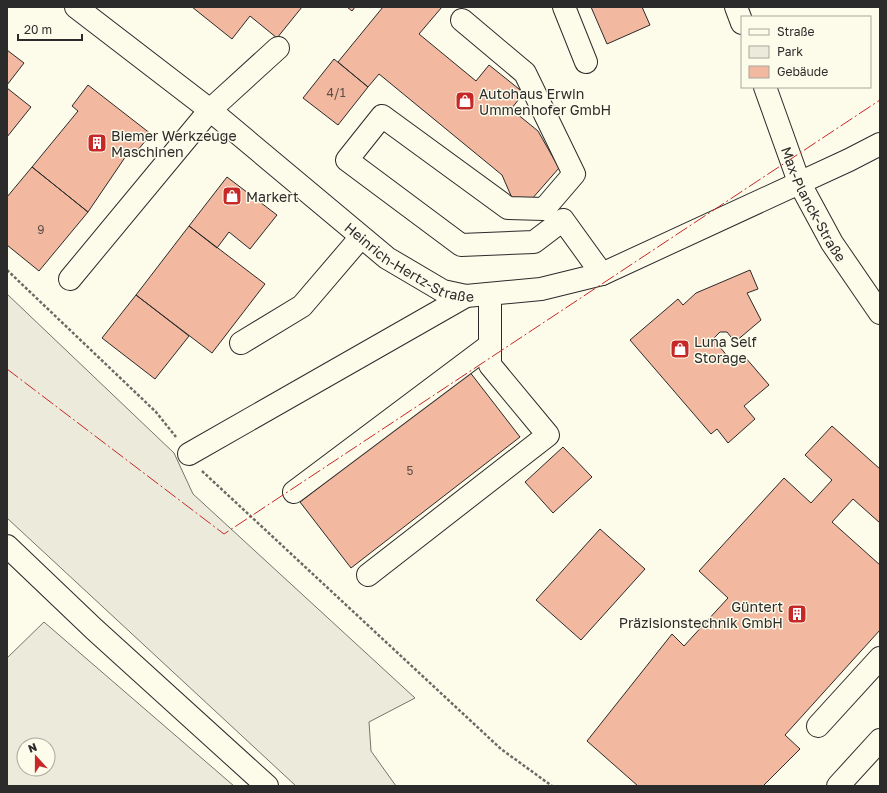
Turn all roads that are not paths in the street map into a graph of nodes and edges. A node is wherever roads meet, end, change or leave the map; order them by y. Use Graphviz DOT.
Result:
graph roads {
  1 [pos="76,7"];
  2 [pos="564,7"];
  3 [pos="736,7"];
  4 [pos="462,20"];
  5 [pos="741,20"];
  6 [pos="278,48"];
  7 [pos="586,62"];
  8 [pos="765,88"];
  9 [pos="210,110"];
  10 [pos="880,144"];
  11 [pos="799,182"];
  12 [pos="551,201"];
  13 [pos="563,220"];
  14 [pos="361,237"];
  15 [pos="602,274"];
  16 [pos="70,279"];
  17 [pos="466,296"];
  18 [pos="490,296"];
  19 [pos="880,312"];
  20 [pos="241,343"];
  21 [pos="490,345"];
  22 [pos="189,454"];
  23 [pos="294,492"];
  24 [pos="7,546"];
  25 [pos="368,575"];
  26 [pos="880,658"];
  27 [pos="818,726"];
  28 [pos="880,740"];
  29 [pos="267,786"];
  30 [pos="838,786"];
  1 -- 9 [label="street, Heinrich-Hertz-Straße"];
  2 -- 7 [label="street"];
  3 -- 5 [label="street"];
  4 -- 12 [label="street"];
  6 -- 9 [label="street"];
  8 -- 11 [label="street, Max-Planck-Straße"];
  9 -- 14 [label="street, Heinrich-Hertz-Straße"];
  9 -- 16 [label="street"];
  10 -- 11 [label="street, Heinrich-Hertz-Straße"];
  11 -- 15 [label="street, Heinrich-Hertz-Straße"];
  11 -- 19 [label="street, Max-Planck-Straße"];
  12 -- 13 [label="street"];
  12 -- 13 [label="street"];
  13 -- 15 [label="street"];
  14 -- 17 [label="street, Heinrich-Hertz-Straße"];
  14 -- 20 [label="street"];
  15 -- 18 [label="street, Heinrich-Hertz-Straße"];
  17 -- 18 [label="street, Heinrich-Hertz-Straße"];
  17 -- 22 [label="street"];
  18 -- 21 [label="street"];
  21 -- 23 [label="street"];
  21 -- 25 [label="street"];
  24 -- 29 [label="street"];
  26 -- 27 [label="street"];
  28 -- 30 [label="street"];
}
